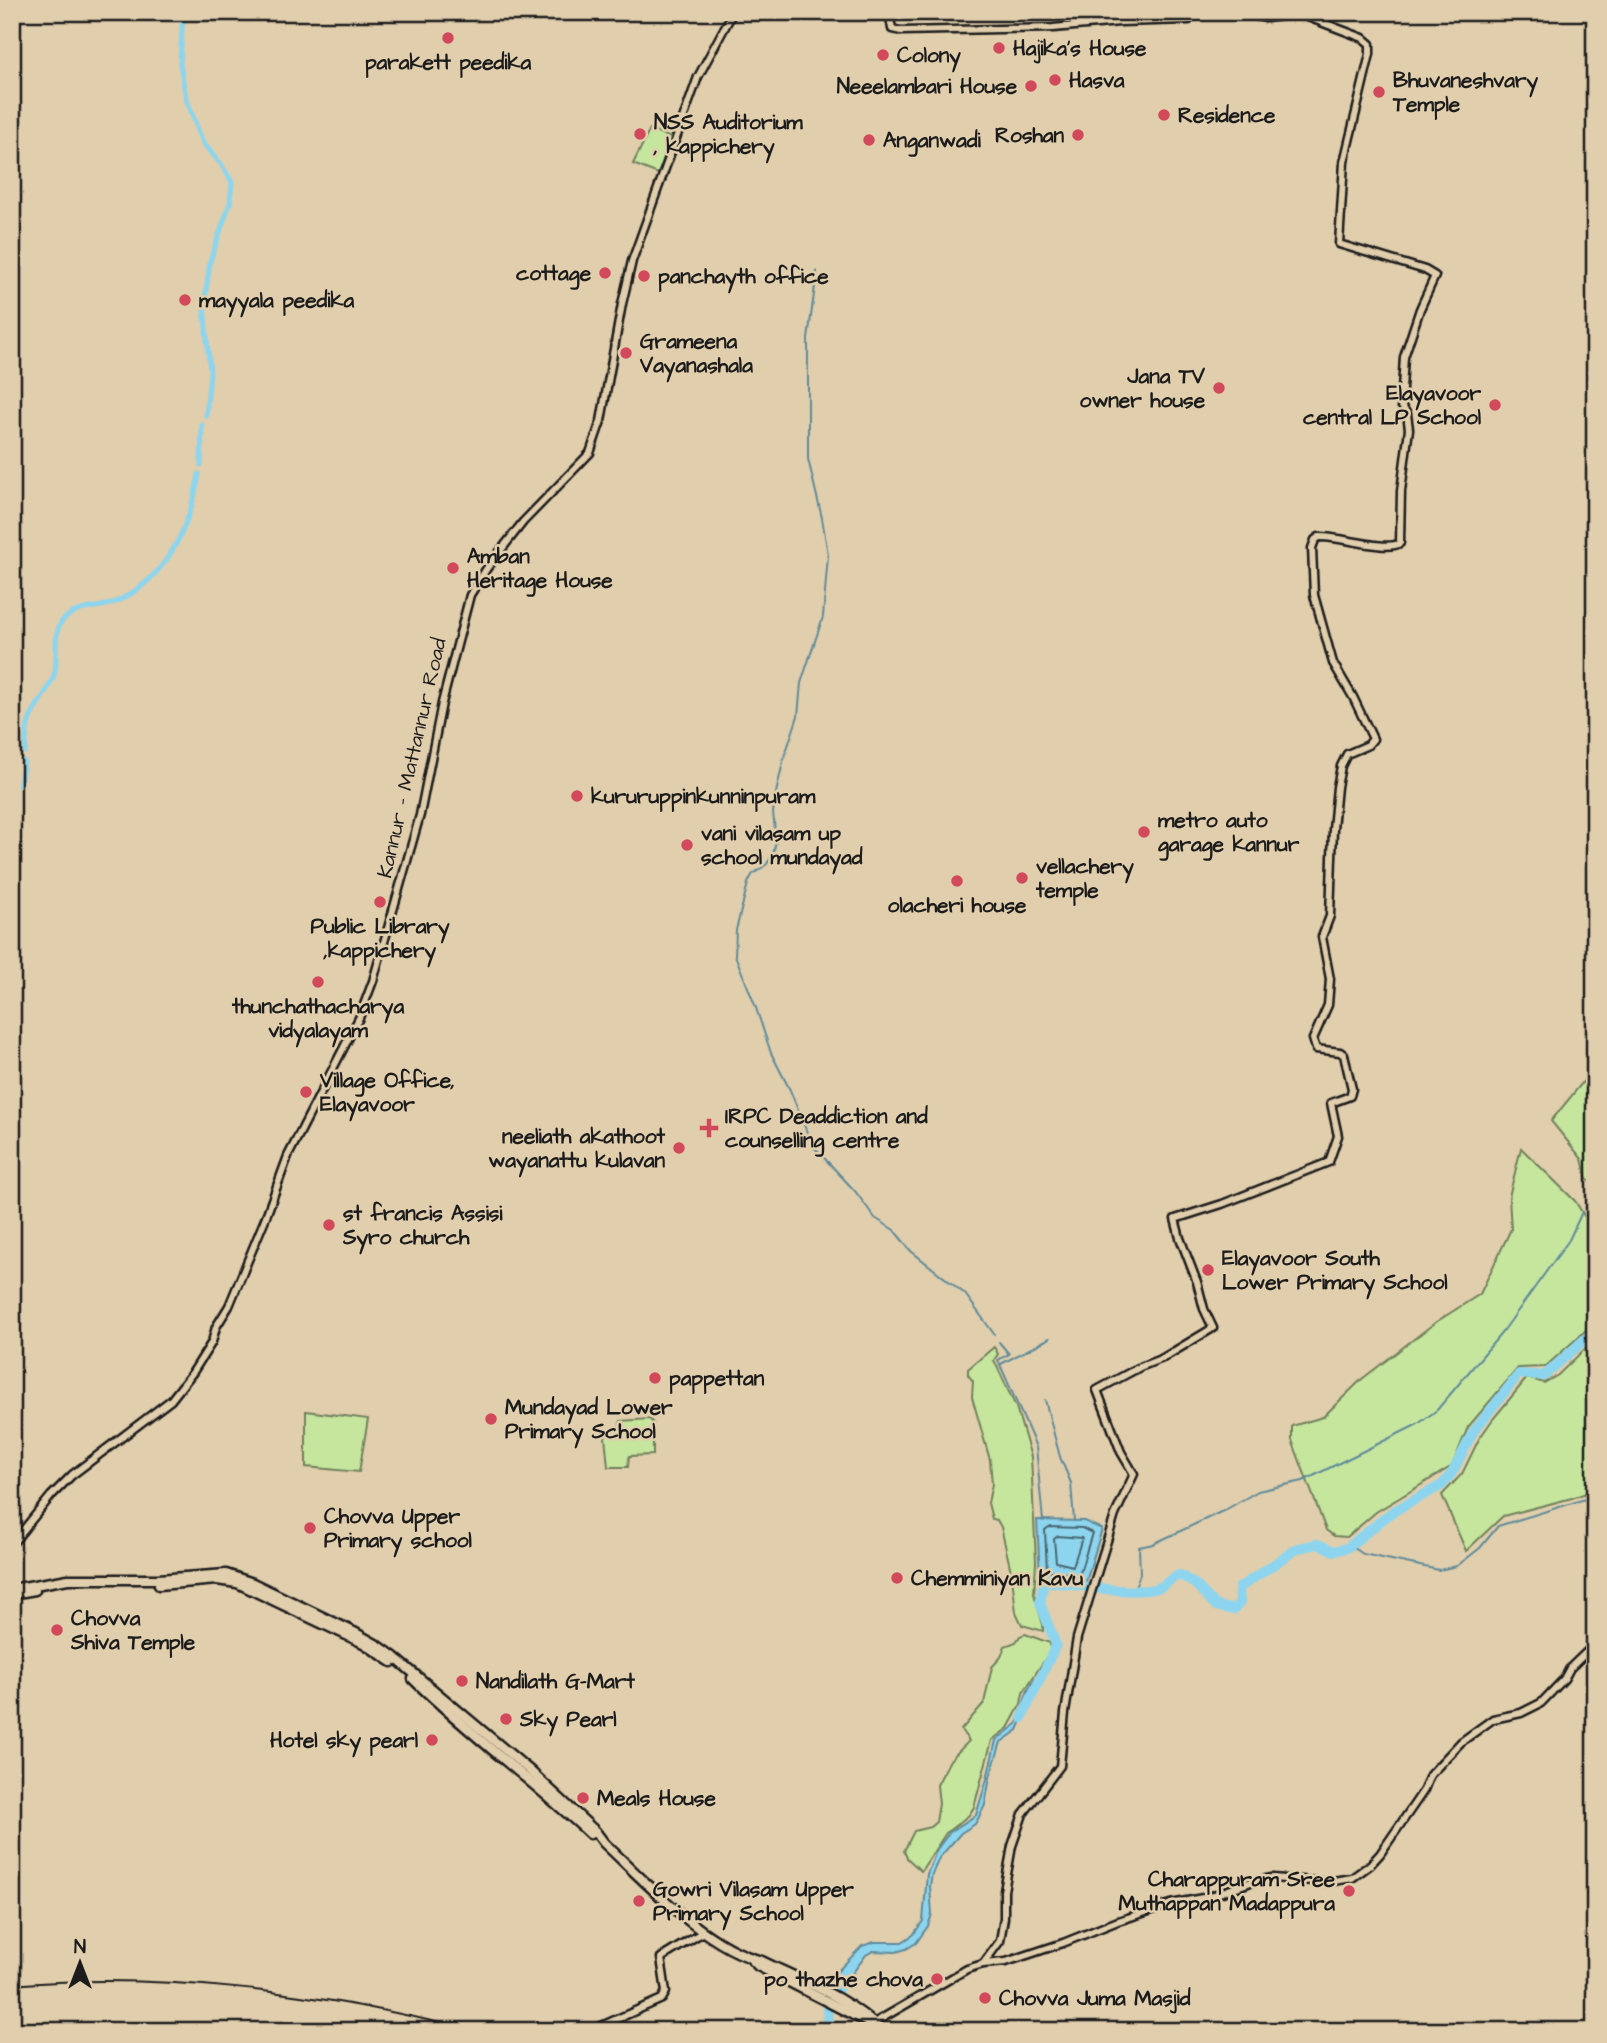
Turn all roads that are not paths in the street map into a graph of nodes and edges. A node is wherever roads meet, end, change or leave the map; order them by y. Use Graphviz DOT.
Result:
graph roads {
  1 [pos="733,12"];
  2 [pos="889,12"];
  3 [pos="1194,12"];
  4 [pos="1236,12"];
  5 [pos="12,1544"];
  6 [pos="16,1591"];
  7 [pos="1595,1644"];
  8 [pos="703,1932"];
  9 [pos="983,1964"];
  10 [pos="874,2023"];
  11 [pos="590,2031"];
  12 [pos="881,2031"];
  1 -- 5 [label="main road, Kannur - Mattannur Road"];
  2 -- 3 [label="main road"];
  4 -- 9 [label="main road"];
  6 -- 8 [label="highway"];
  7 -- 9 [label="main road"];
  8 -- 10 [label="highway"];
  8 -- 11 [label="main road"];
  9 -- 10 [label="main road"];
  10 -- 12 [label="highway"];
}
